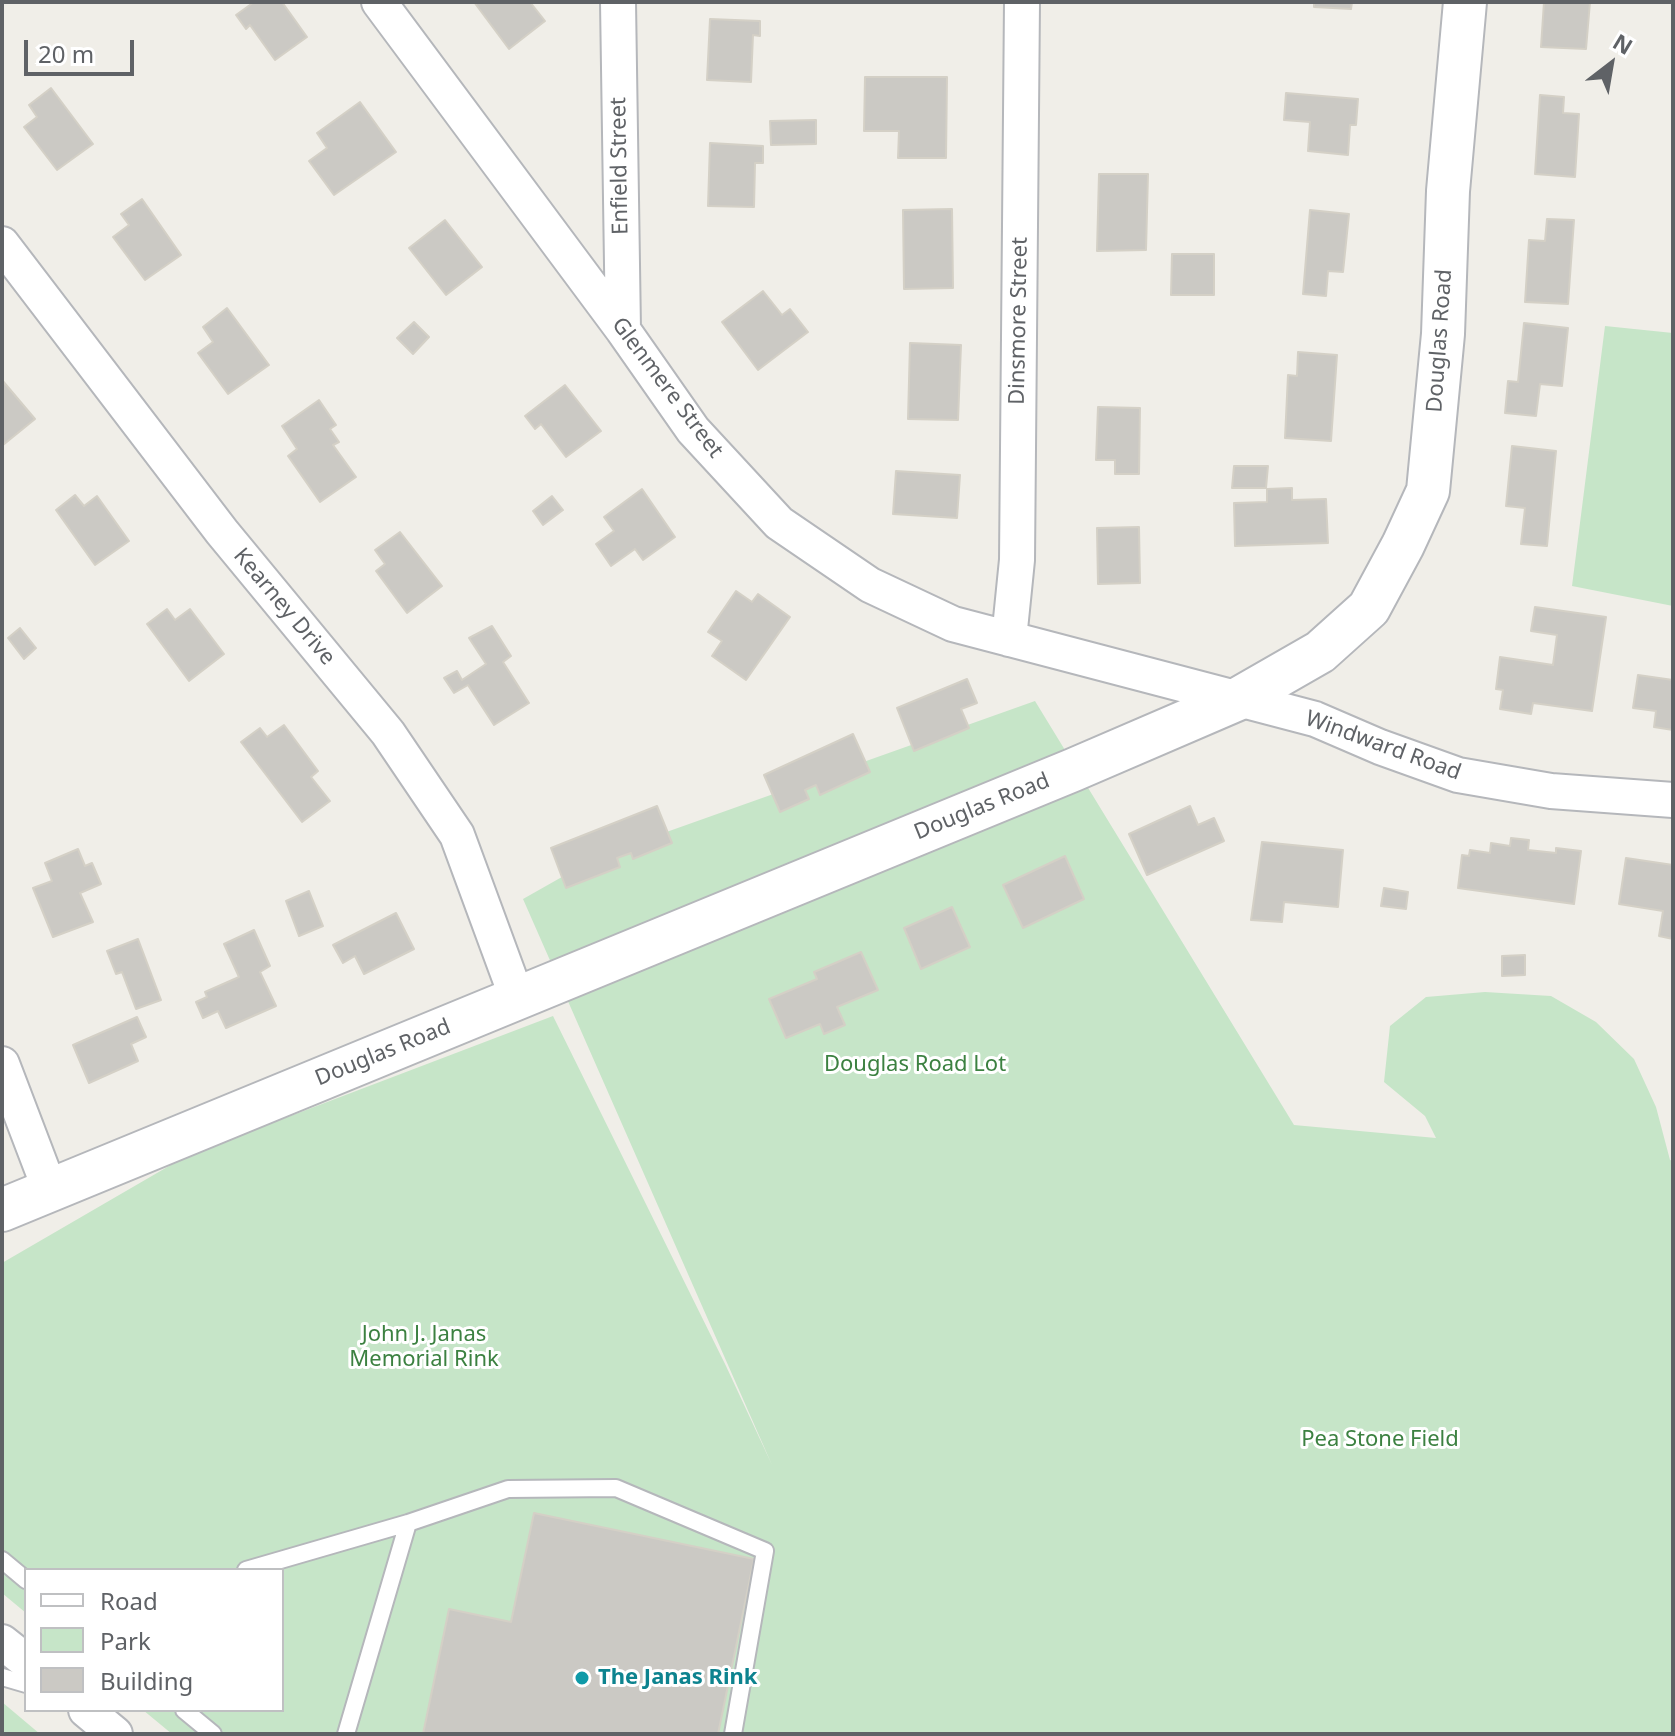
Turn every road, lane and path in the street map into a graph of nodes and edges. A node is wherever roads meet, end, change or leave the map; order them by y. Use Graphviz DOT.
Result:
graph roads {
  1 [pos="379,2"];
  2 [pos="618,2"];
  3 [pos="1022,2"];
  4 [pos="1465,2"];
  5 [pos="2,244"];
  6 [pos="623,330"];
  7 [pos="1009,639"];
  8 [pos="1238,699"];
  9 [pos="1673,800"];
  10 [pos="517,998"];
  11 [pos="2,1064"];
  12 [pos="50,1190"];
  13 [pos="2,1210"];
  14 [pos="408,1523"];
  15 [pos="2,1560"];
  16 [pos="253,1568"];
  17 [pos="24,1578"];
  18 [pos="2,1642"];
  19 [pos="24,1659"];
  20 [pos="2,1677"];
  21 [pos="24,1683"];
  22 [pos="88,1712"];
  23 [pos="186,1712"];
  24 [pos="115,1734"];
  25 [pos="213,1734"];
  26 [pos="346,1734"];
  27 [pos="733,1734"];
  1 -- 6 [label="street, Glenmere Street"];
  2 -- 6 [label="street, Enfield Street"];
  3 -- 7 [label="street, Dinsmore Street"];
  4 -- 8 [label="street, Douglas Road"];
  5 -- 10 [label="street, Kearney Drive"];
  6 -- 7 [label="street, Glenmere Street"];
  7 -- 8 [label="street, Glenmere Street"];
  8 -- 9 [label="street, Windward Road"];
  8 -- 10 [label="street, Douglas Road"];
  10 -- 12 [label="street, Douglas Road"];
  11 -- 12 [label="street"];
  12 -- 13 [label="street, Douglas Road"];
  14 -- 16 [label="lane"];
  14 -- 26 [label="lane"];
  14 -- 27 [label="lane"];
  15 -- 17 [label="lane"];
  18 -- 19 [label="street"];
  20 -- 21 [label="lane"];
  22 -- 24 [label="street"];
  23 -- 25 [label="lane"];
}
